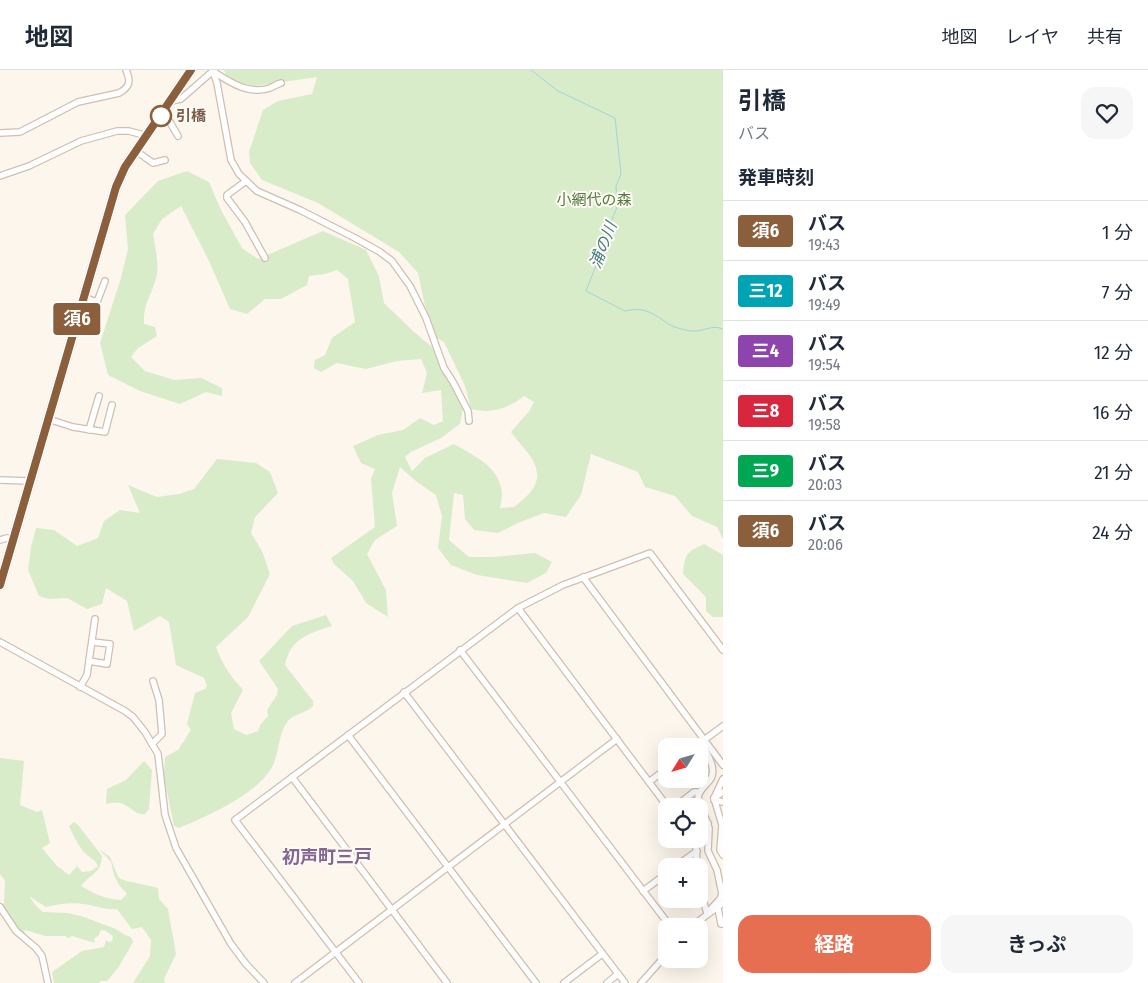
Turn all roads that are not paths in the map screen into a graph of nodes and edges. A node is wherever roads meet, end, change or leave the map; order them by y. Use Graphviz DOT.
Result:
graph roads {
  1 [pos="126,70"];
  2 [pos="191,70"];
  3 [pos="213,71"];
  4 [pos="281,83"];
  5 [pos="171,101"];
  6 [pos="164,112"];
  7 [pos="0,133"];
  8 [pos="147,136"];
  9 [pos="178,136"];
  10 [pos="136,151"];
  11 [pos="165,160"];
  12 [pos="0,176"];
  13 [pos="246,181"];
  14 [pos="265,258"];
  15 [pos="105,281"];
  16 [pos="83,297"];
  17 [pos="78,315"];
  18 [pos="94,321"];
  19 [pos="99,396"];
  20 [pos="112,405"];
  21 [pos="48,419"];
  22 [pos="469,421"];
  23 [pos="89,430"];
  24 [pos="0,480"];
  25 [pos="30,482"];
  26 [pos="13,539"];
  27 [pos="0,540"];
  28 [pos="583,577"];
  29 [pos="0,585"];
  30 [pos="518,608"];
  31 [pos="95,620"];
  32 [pos="0,642"];
  33 [pos="92,642"];
  34 [pos="460,650"];
  35 [pos="723,650"];
  36 [pos="89,661"];
  37 [pos="153,681"];
  38 [pos="80,687"];
  39 [pos="404,692"];
  40 [pos="723,726"];
  41 [pos="348,735"];
  42 [pos="701,738"];
  43 [pos="707,738"];
  44 [pos="617,740"];
  45 [pos="152,744"];
  46 [pos="708,747"];
  47 [pos="708,754"];
  48 [pos="723,765"];
  49 [pos="658,775"];
  50 [pos="292,777"];
  51 [pos="723,779"];
  52 [pos="560,782"];
  53 [pos="649,782"];
  54 [pos="708,782"];
  55 [pos="703,788"];
  56 [pos="699,792"];
  57 [pos="723,792"];
  58 [pos="661,798"];
  59 [pos="686,798"];
  60 [pos="698,798"];
  61 [pos="714,799"];
  62 [pos="723,802"];
  63 [pos="504,824"];
  64 [pos="696,848"];
  65 [pos="708,848"];
  66 [pos="697,851"];
  67 [pos="723,855"];
  68 [pos="687,858"];
  69 [pos="697,858"];
  70 [pos="448,867"];
  71 [pos="658,880"];
  72 [pos="643,891"];
  73 [pos="723,903"];
  74 [pos="0,907"];
  75 [pos="705,908"];
  76 [pos="718,908"];
  77 [pos="392,910"];
  78 [pos="707,913"];
  79 [pos="664,918"];
  80 [pos="701,918"];
  81 [pos="723,924"];
  82 [pos="336,952"];
  83 [pos="602,954"];
  84 [pos="658,964"];
  85 [pos="618,974"];
  86 [pos="48,983"];
  87 [pos="264,983"];
  88 [pos="295,983"];
  89 [pos="359,983"];
  90 [pos="447,983"];
  91 [pos="536,983"];
  92 [pos="564,983"];
  93 [pos="607,983"];
  94 [pos="625,983"];
  95 [pos="641,983"];
  1 -- 7 [label="street"];
  2 -- 5 [label="highway"];
  3 -- 4 [label="street"];
  3 -- 5 [label="street"];
  3 -- 13 [label="street"];
  5 -- 6 [label="highway"];
  6 -- 8 [label="highway"];
  6 -- 9 [label="street"];
  8 -- 10 [label="highway"];
  8 -- 12 [label="street"];
  10 -- 11 [label="street"];
  10 -- 16 [label="highway"];
  13 -- 14 [label="street"];
  13 -- 22 [label="street"];
  15 -- 16 [label="street"];
  16 -- 17 [label="highway"];
  17 -- 18 [label="street"];
  17 -- 21 [label="highway"];
  19 -- 23 [label="street"];
  20 -- 23 [label="street"];
  21 -- 23 [label="street"];
  21 -- 25 [label="highway"];
  24 -- 25 [label="street"];
  25 -- 26 [label="highway"];
  26 -- 27 [label="street"];
  26 -- 29 [label="highway"];
  28 -- 30 [label="street"];
  28 -- 35 [label="street"];
  28 -- 42 [label="street"];
  30 -- 34 [label="street"];
  30 -- 44 [label="street"];
  31 -- 33 [label="street"];
  32 -- 38 [label="street"];
  33 -- 36 [label="street"];
  33 -- 36 [label="street"];
  34 -- 39 [label="street"];
  34 -- 52 [label="street"];
  36 -- 38 [label="street"];
  37 -- 45 [label="street"];
  38 -- 45 [label="street"];
  39 -- 41 [label="street"];
  39 -- 63 [label="street"];
  40 -- 43 [label="street"];
  41 -- 50 [label="street"];
  41 -- 70 [label="street"];
  44 -- 52 [label="street"];
  44 -- 53 [label="street"];
  45 -- 87 [label="street"];
  46 -- 48 [label="street"];
  47 -- 54 [label="street"];
  49 -- 53 [label="street"];
  50 -- 77 [label="street"];
  50 -- 82 [label="street"];
  51 -- 61 [label="street"];
  52 -- 63 [label="street"];
  52 -- 72 [label="street"];
  53 -- 58 [label="street"];
  55 -- 56 [label="street"];
  56 -- 59 [label="street"];
  56 -- 60 [label="street"];
  57 -- 61 [label="street"];
  61 -- 62 [label="street"];
  61 -- 67 [label="street"];
  63 -- 70 [label="street"];
  63 -- 83 [label="street"];
  64 -- 66 [label="street"];
  65 -- 78 [label="street"];
  66 -- 68 [label="street"];
  66 -- 69 [label="street"];
  70 -- 77 [label="street"];
  70 -- 91 [label="street"];
  71 -- 72 [label="street"];
  72 -- 79 [label="street"];
  73 -- 76 [label="street"];
  74 -- 86 [label="street"];
  75 -- 78 [label="street"];
  76 -- 78 [label="street"];
  76 -- 81 [label="street"];
  77 -- 82 [label="street"];
  77 -- 90 [label="street"];
  78 -- 80 [label="street"];
  82 -- 88 [label="street"];
  82 -- 89 [label="street"];
  83 -- 85 [label="street"];
  83 -- 92 [label="street"];
  84 -- 95 [label="street"];
  85 -- 93 [label="street"];
  85 -- 94 [label="street"];
}
